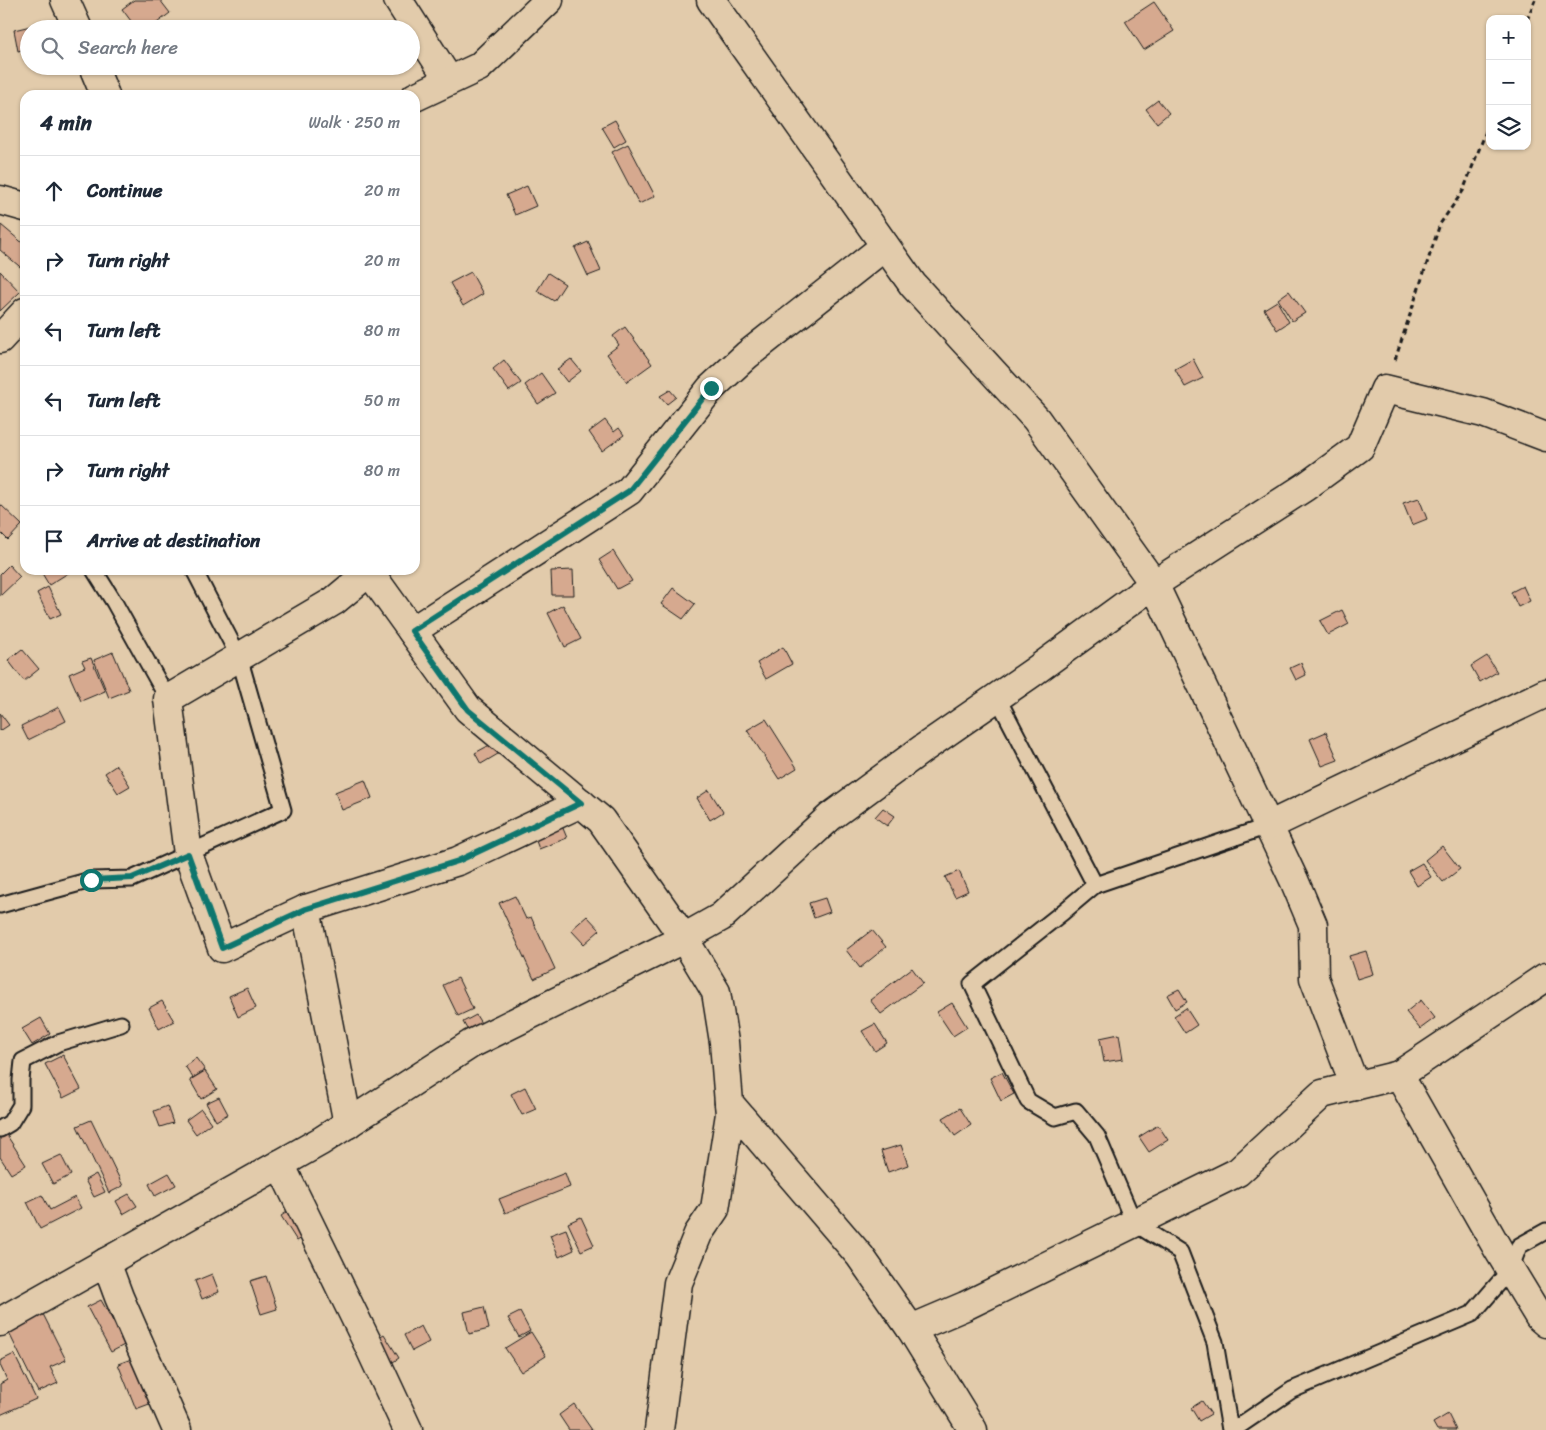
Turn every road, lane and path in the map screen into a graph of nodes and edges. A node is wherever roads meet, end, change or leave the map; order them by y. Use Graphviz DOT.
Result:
graph roads {
  1 [pos="65,0"];
  2 [pos="398,0"];
  3 [pos="549,0"];
  4 [pos="711,0"];
  5 [pos="1535,0"];
  6 [pos="1529,15"];
  7 [pos="74,20"];
  8 [pos="411,20"];
  9 [pos="420,35"];
  10 [pos="97,75"];
  11 [pos="449,80"];
  12 [pos="103,90"];
  13 [pos="420,94"];
  14 [pos="1486,132"];
  15 [pos="0,200"];
  16 [pos="20,206"];
  17 [pos="885,246"];
  18 [pos="20,317"];
  19 [pos="0,339"];
  20 [pos="1385,389"];
  21 [pos="1546,437"];
  22 [pos="97,575"];
  23 [pos="197,575"];
  24 [pos="364,575"];
  25 [pos="372,575"];
  26 [pos="1154,584"];
  27 [pos="412,631"];
  28 [pos="239,657"];
  29 [pos="1546,693"];
  30 [pos="997,697"];
  31 [pos="168,699"];
  32 [pos="581,803"];
  33 [pos="1268,826"];
  34 [pos="188,854"];
  35 [pos="1094,885"];
  36 [pos="0,904"];
  37 [pos="306,909"];
  38 [pos="683,938"];
  39 [pos="1546,977"];
  40 [pos="121,1024"];
  41 [pos="1399,1075"];
  42 [pos="1354,1086"];
  43 [pos="729,1103"];
  44 [pos="348,1124"];
  45 [pos="0,1129"];
  46 [pos="280,1164"];
  47 [pos="1134,1223"];
  48 [pos="1546,1230"];
  49 [pos="106,1262"];
  50 [pos="1510,1270"];
  51 [pos="0,1322"];
  52 [pos="1546,1323"];
  53 [pos="911,1329"];
  54 [pos="177,1430"];
  55 [pos="408,1430"];
  56 [pos="659,1430"];
  57 [pos="973,1430"];
  58 [pos="1232,1430"];
  1 -- 7 [label="street"];
  2 -- 8 [label="street"];
  3 -- 11 [label="street"];
  4 -- 17 [label="street"];
  5 -- 6 [label="path"];
  9 -- 11 [label="street"];
  10 -- 12 [label="street"];
  11 -- 13 [label="street"];
  14 -- 20 [label="path"];
  15 -- 16 [label="street"];
  17 -- 26 [label="street"];
  17 -- 27 [label="street"];
  18 -- 19 [label="street"];
  20 -- 21 [label="street"];
  20 -- 26 [label="street"];
  22 -- 31 [label="lane"];
  23 -- 28 [label="lane"];
  24 -- 28 [label="street"];
  25 -- 27 [label="street"];
  26 -- 30 [label="street"];
  26 -- 33 [label="street"];
  27 -- 32 [label="street"];
  28 -- 31 [label="street"];
  28 -- 34 [label="lane"];
  29 -- 33 [label="street"];
  30 -- 35 [label="lane"];
  30 -- 38 [label="street"];
  31 -- 34 [label="street"];
  32 -- 37 [label="street"];
  32 -- 38 [label="street"];
  33 -- 35 [label="lane"];
  33 -- 42 [label="street"];
  34 -- 36 [label="lane"];
  34 -- 37 [label="street"];
  35 -- 47 [label="lane"];
  37 -- 44 [label="street"];
  38 -- 43 [label="street"];
  38 -- 44 [label="street"];
  39 -- 41 [label="street"];
  40 -- 45 [label="lane"];
  41 -- 42 [label="street"];
  41 -- 50 [label="street"];
  42 -- 47 [label="street"];
  43 -- 53 [label="street"];
  43 -- 56 [label="street"];
  44 -- 46 [label="street"];
  46 -- 49 [label="street"];
  46 -- 55 [label="street"];
  47 -- 53 [label="street"];
  47 -- 58 [label="lane"];
  48 -- 50 [label="lane"];
  49 -- 51 [label="street"];
  49 -- 54 [label="street"];
  50 -- 52 [label="street"];
  50 -- 58 [label="lane"];
  53 -- 57 [label="street"];
}
